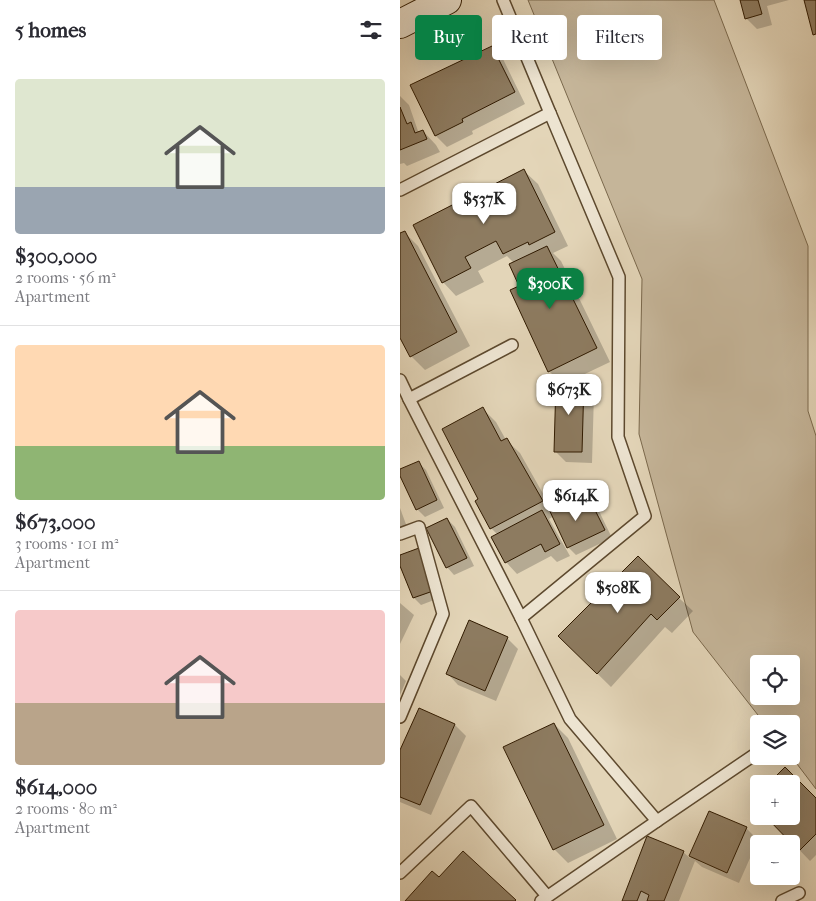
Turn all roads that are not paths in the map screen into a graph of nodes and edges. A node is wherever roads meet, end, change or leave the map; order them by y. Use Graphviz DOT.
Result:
graph roads {
  1 [pos="447,0"];
  2 [pos="503,0"];
  3 [pos="400,24"];
  4 [pos="550,113"];
  5 [pos="400,190"];
  6 [pos="512,345"];
  7 [pos="400,380"];
  8 [pos="410,399"];
  9 [pos="400,534"];
  10 [pos="521,618"];
  11 [pos="400,717"];
  12 [pos="750,758"];
  13 [pos="657,821"];
  14 [pos="400,873"];
  15 [pos="799,893"];
  16 [pos="544,898"];
  17 [pos="782,901"];
  1 -- 3 [label="main road"];
  2 -- 4 [label="lane"];
  4 -- 5 [label="lane"];
  4 -- 10 [label="lane"];
  6 -- 8 [label="lane"];
  7 -- 8 [label="lane"];
  8 -- 10 [label="lane"];
  9 -- 11 [label="lane"];
  10 -- 13 [label="lane"];
  12 -- 13 [label="lane"];
  13 -- 16 [label="lane"];
  14 -- 16 [label="lane"];
  15 -- 17 [label="lane"];
}
